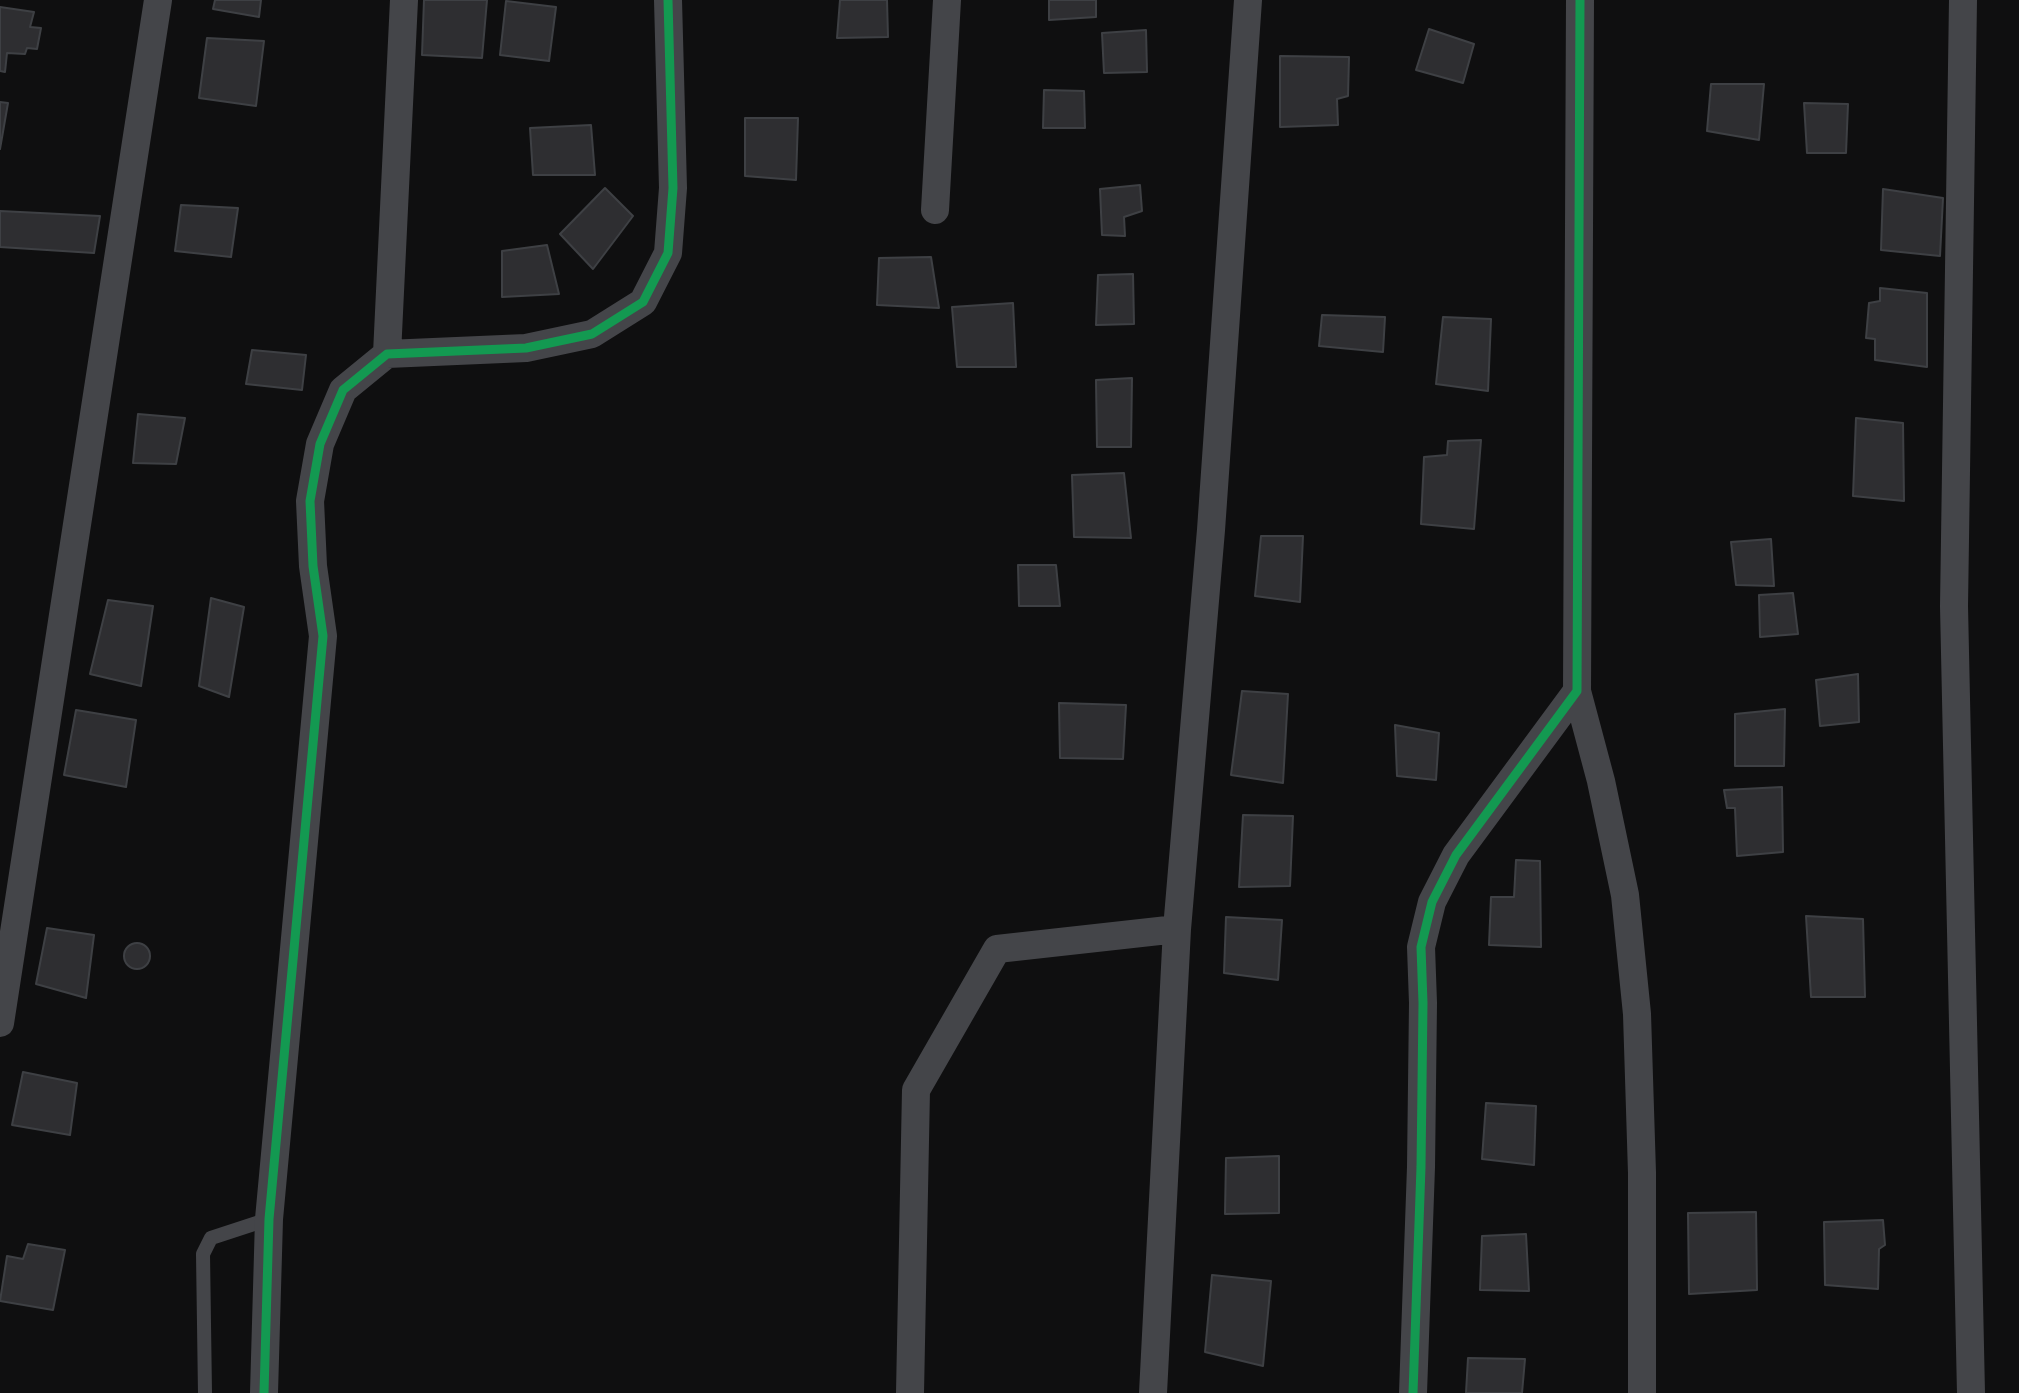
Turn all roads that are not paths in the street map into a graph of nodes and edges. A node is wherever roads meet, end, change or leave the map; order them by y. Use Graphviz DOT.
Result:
graph roads {
  1 [pos="158,0"];
  2 [pos="404,0"];
  3 [pos="668,0"];
  4 [pos="947,0"];
  5 [pos="1248,0"];
  6 [pos="1580,0"];
  7 [pos="1964,0"];
  8 [pos="935,210"];
  9 [pos="387,354"];
  10 [pos="1577,691"];
  11 [pos="1177,929"];
  12 [pos="0,1023"];
  13 [pos="269,1219"];
  14 [pos="205,1393"];
  15 [pos="264,1393"];
  16 [pos="910,1393"];
  17 [pos="1153,1393"];
  18 [pos="1413,1393"];
  19 [pos="1642,1393"];
  20 [pos="1971,1393"];
  1 -- 12 [label="street"];
  2 -- 9 [label="street"];
  3 -- 9 [label="street"];
  4 -- 8 [label="street"];
  5 -- 11 [label="street"];
  6 -- 10 [label="street"];
  7 -- 20 [label="street"];
  9 -- 13 [label="street"];
  10 -- 18 [label="street"];
  10 -- 19 [label="street"];
  11 -- 16 [label="street"];
  11 -- 17 [label="street"];
  13 -- 14 [label="lane"];
  13 -- 15 [label="street"];
}
